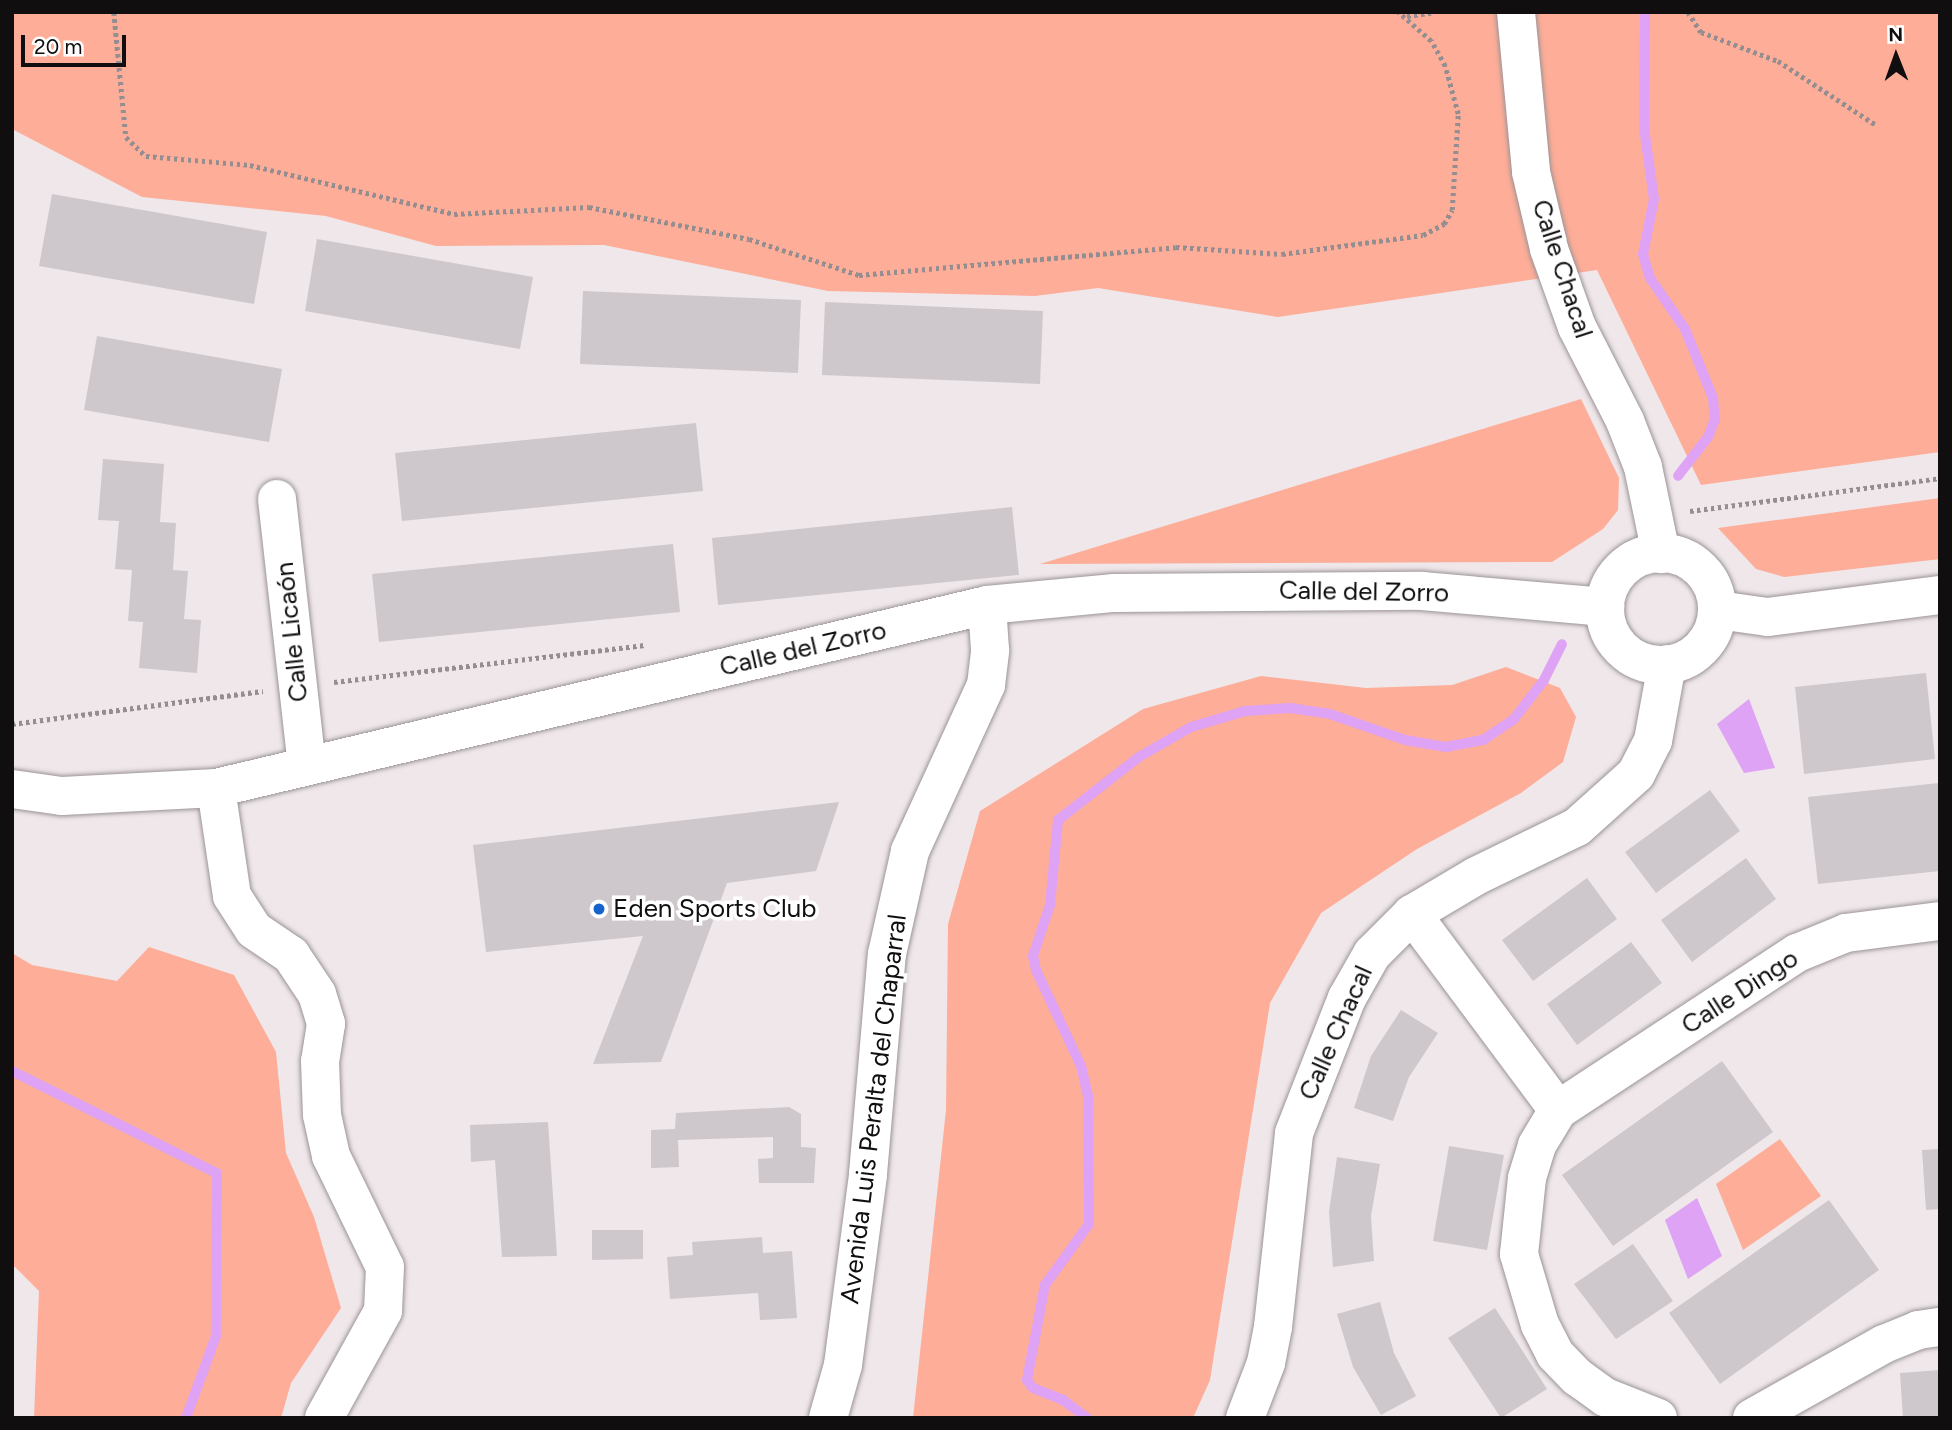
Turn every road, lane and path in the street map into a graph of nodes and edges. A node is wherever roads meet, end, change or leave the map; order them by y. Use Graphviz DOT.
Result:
graph roads {
  1 [pos="114,12"];
  2 [pos="1398,12"];
  3 [pos="1434,12"];
  4 [pos="1516,12"];
  5 [pos="1688,12"];
  6 [pos="1406,16"];
  7 [pos="1875,125"];
  8 [pos="1940,478"];
  9 [pos="277,499"];
  10 [pos="1654,515"];
  11 [pos="1661,554"];
  12 [pos="1940,595"];
  13 [pos="987,605"];
  14 [pos="1605,607"];
  15 [pos="1718,610"];
  16 [pos="656,644"];
  17 [pos="1667,664"];
  18 [pos="298,686"];
  19 [pos="12,724"];
  20 [pos="307,765"];
  21 [pos="216,788"];
  22 [pos="12,789"];
  23 [pos="1412,914"];
  24 [pos="1940,921"];
  25 [pos="1558,1110"];
  26 [pos="1940,1327"];
  27 [pos="324,1418"];
  28 [pos="828,1418"];
  29 [pos="1245,1418"];
  30 [pos="1658,1418"];
  31 [pos="1752,1418"];
  1 -- 6 [label="path"];
  2 -- 6 [label="path"];
  3 -- 6 [label="path"];
  4 -- 10 [label="street, Calle Chacal"];
  5 -- 7 [label="path"];
  8 -- 10 [label="path"];
  9 -- 18 [label="street, Calle Licaón"];
  10 -- 11 [label="street, Calle Chacal"];
  11 -- 14 [label="street"];
  11 -- 15 [label="street"];
  12 -- 15 [label="street"];
  13 -- 14 [label="street, Calle del Zorro"];
  13 -- 20 [label="street, Calle del Zorro"];
  13 -- 28 [label="street, Avenida Luis Peralta del Chaparral"];
  14 -- 17 [label="street"];
  15 -- 17 [label="street"];
  16 -- 18 [label="path"];
  17 -- 23 [label="street, Calle Chacal"];
  18 -- 19 [label="path"];
  18 -- 20 [label="street, Calle Licaón"];
  20 -- 21 [label="street, Calle del Zorro"];
  21 -- 22 [label="street, Calle del Zorro"];
  21 -- 27 [label="street"];
  23 -- 25 [label="street"];
  23 -- 29 [label="street, Calle Chacal"];
  24 -- 25 [label="street, Calle Dingo"];
  25 -- 30 [label="street, Calle Dingo"];
  26 -- 31 [label="street"];
}
